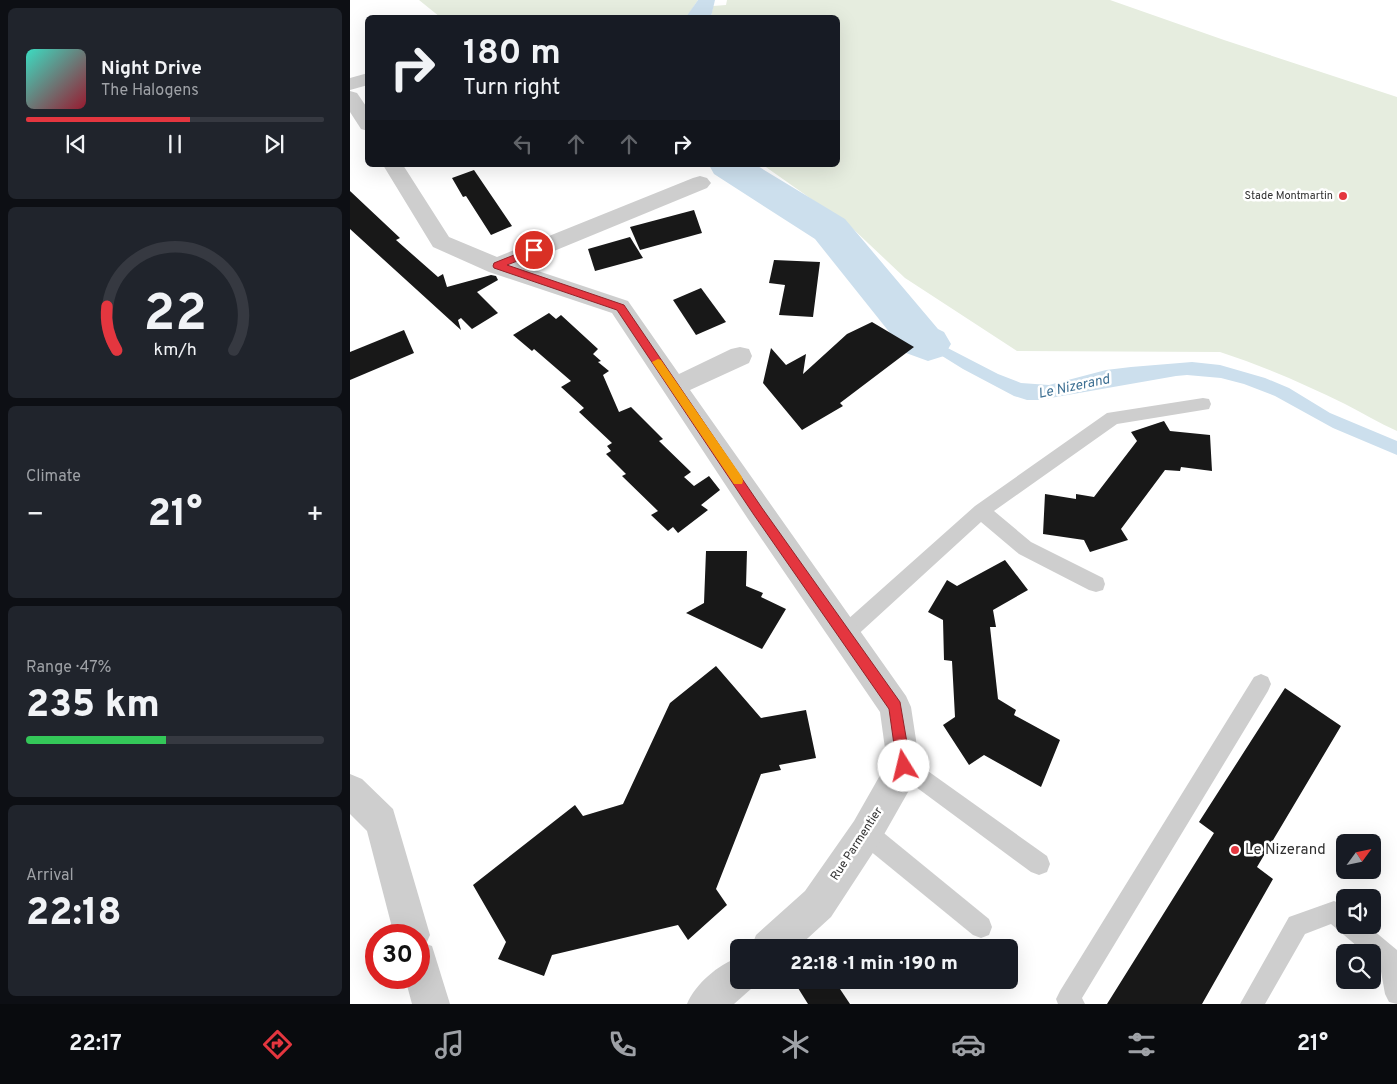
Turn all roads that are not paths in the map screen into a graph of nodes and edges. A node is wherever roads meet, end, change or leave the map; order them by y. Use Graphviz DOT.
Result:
graph roads {
  1 [pos="365,80"];
  2 [pos="350,84"];
  3 [pos="350,97"];
  4 [pos="365,120"];
  5 [pos="394,167"];
  6 [pos="700,183"];
  7 [pos="498,266"];
  8 [pos="740,356"];
  9 [pos="674,387"];
  10 [pos="1203,404"];
  11 [pos="981,511"];
  12 [pos="1096,584"];
  13 [pos="845,634"];
  14 [pos="1261,684"];
  15 [pos="904,766"];
  16 [pos="350,792"];
  17 [pos="866,833"];
  18 [pos="1039,864"];
  19 [pos="1336,914"];
  20 [pos="409,924"];
  21 [pos="981,927"];
  22 [pos="1360,934"];
  23 [pos="779,939"];
  24 [pos="730,982"];
  25 [pos="427,989"];
  26 [pos="1397,994"];
  27 [pos="431,1004"];
  28 [pos="706,1004"];
  29 [pos="1073,1004"];
  30 [pos="1252,1004"];
  1 -- 2 [label="street"];
  3 -- 4 [label="street"];
  5 -- 7 [label="street"];
  6 -- 7 [label="street"];
  7 -- 9 [label="street"];
  8 -- 9 [label="street"];
  9 -- 13 [label="street"];
  10 -- 11 [label="lane"];
  11 -- 12 [label="lane"];
  11 -- 13 [label="lane"];
  13 -- 15 [label="street"];
  14 -- 29 [label="lane"];
  15 -- 17 [label="street, Rue Parmentier"];
  15 -- 18 [label="lane"];
  16 -- 20 [label="street"];
  17 -- 21 [label="lane"];
  17 -- 23 [label="street, Rue Parmentier"];
  19 -- 30 [label="lane"];
  22 -- 26 [label="lane"];
  24 -- 28 [label="street"];
  25 -- 27 [label="street"];
}
